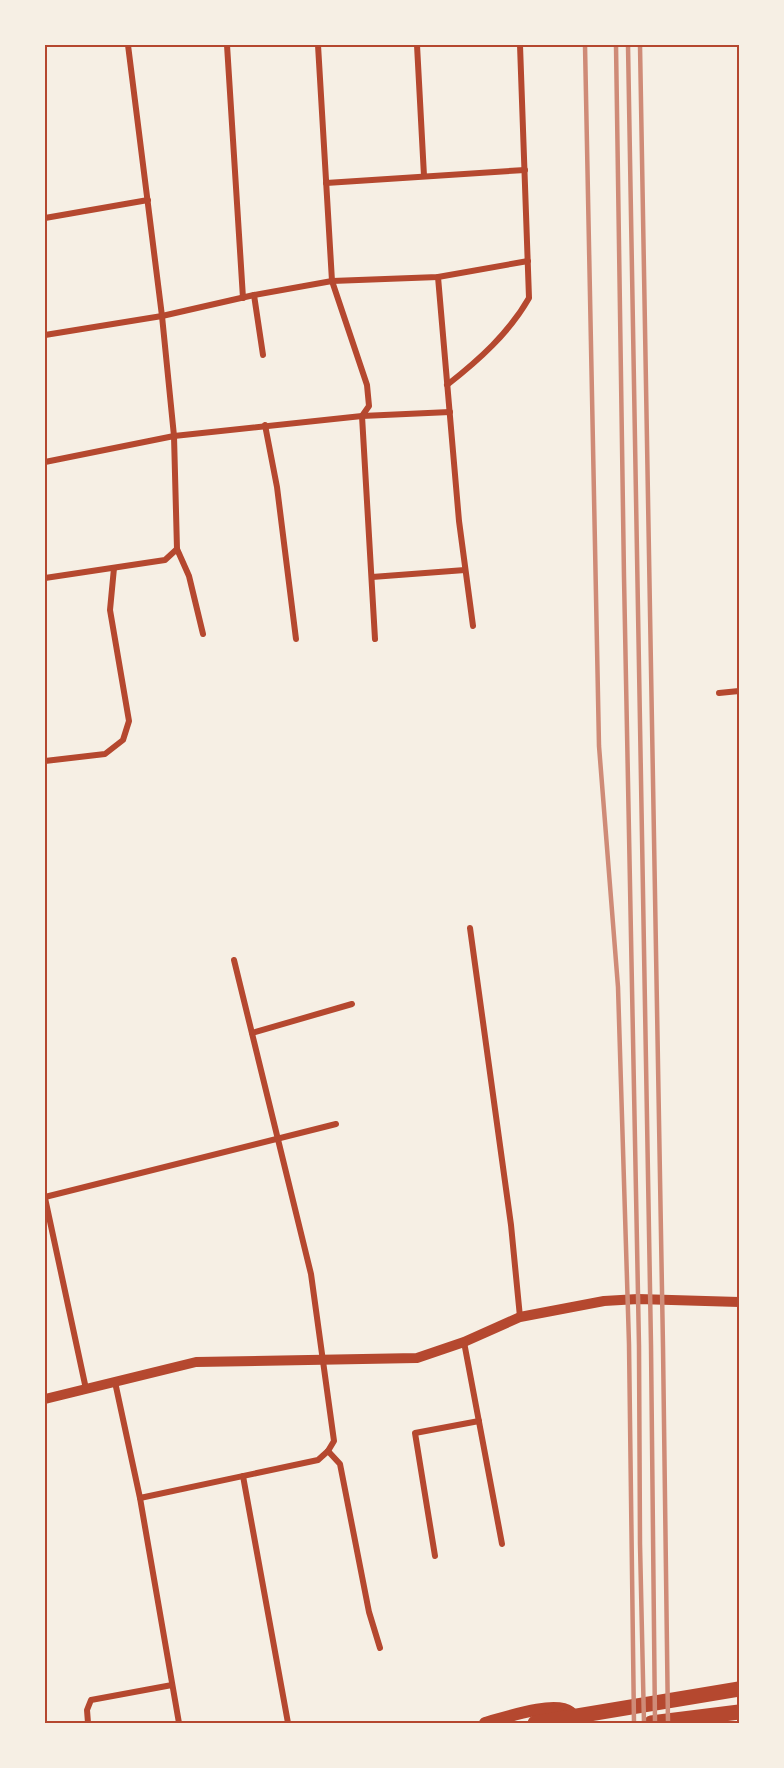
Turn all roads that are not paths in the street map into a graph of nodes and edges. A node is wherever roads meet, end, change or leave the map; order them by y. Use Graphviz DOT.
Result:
graph roads {
  1 [pos="128,45"];
  2 [pos="227,45"];
  3 [pos="318,45"];
  4 [pos="417,45"];
  5 [pos="520,45"];
  6 [pos="525,170"];
  7 [pos="424,176"];
  8 [pos="326,183"];
  9 [pos="148,200"];
  10 [pos="45,218"];
  11 [pos="528,261"];
  12 [pos="438,277"];
  13 [pos="332,281"];
  14 [pos="254,295"];
  15 [pos="243,298"];
  16 [pos="162,316"];
  17 [pos="45,335"];
  18 [pos="264,355"];
  19 [pos="447,385"];
  20 [pos="450,412"];
  21 [pos="362,416"];
  22 [pos="265,425"];
  23 [pos="174,436"];
  24 [pos="45,462"];
  25 [pos="177,549"];
  26 [pos="114,568"];
  27 [pos="465,570"];
  28 [pos="372,577"];
  29 [pos="45,578"];
  30 [pos="472,626"];
  31 [pos="203,634"];
  32 [pos="296,639"];
  33 [pos="375,639"];
  34 [pos="739,691"];
  35 [pos="719,693"];
  36 [pos="45,761"];
  37 [pos="470,928"];
  38 [pos="234,960"];
  39 [pos="352,1005"];
  40 [pos="252,1033"];
  41 [pos="336,1124"];
  42 [pos="278,1139"];
  43 [pos="45,1198"];
  44 [pos="739,1302"];
  45 [pos="520,1317"];
  46 [pos="464,1342"];
  47 [pos="322,1360"];
  48 [pos="115,1382"];
  49 [pos="86,1389"];
  50 [pos="45,1399"];
  51 [pos="479,1421"];
  52 [pos="328,1451"];
  53 [pos="243,1476"];
  54 [pos="140,1498"];
  55 [pos="502,1544"];
  56 [pos="435,1556"];
  57 [pos="380,1648"];
  58 [pos="172,1685"];
  59 [pos="739,1689"];
  60 [pos="739,1712"];
  61 [pos="88,1723"];
  62 [pos="178,1723"];
  63 [pos="288,1723"];
  64 [pos="485,1723"];
  65 [pos="535,1723"];
  66 [pos="578,1723"];
  67 [pos="651,1723"];
  1 -- 9 [label="street"];
  2 -- 15 [label="street"];
  3 -- 8 [label="street"];
  4 -- 7 [label="street"];
  5 -- 6 [label="street"];
  6 -- 7 [label="street"];
  6 -- 11 [label="street"];
  7 -- 8 [label="street"];
  8 -- 13 [label="street"];
  9 -- 10 [label="street"];
  9 -- 16 [label="street"];
  11 -- 12 [label="street"];
  11 -- 19 [label="street"];
  12 -- 13 [label="street"];
  12 -- 19 [label="street"];
  13 -- 14 [label="street"];
  13 -- 21 [label="street"];
  14 -- 15 [label="street"];
  14 -- 18 [label="street"];
  15 -- 16 [label="street"];
  16 -- 17 [label="street"];
  16 -- 23 [label="street"];
  19 -- 20 [label="street"];
  20 -- 21 [label="street"];
  20 -- 27 [label="street"];
  21 -- 22 [label="street"];
  21 -- 28 [label="street"];
  22 -- 23 [label="street"];
  22 -- 32 [label="street"];
  23 -- 24 [label="street"];
  23 -- 25 [label="street"];
  25 -- 26 [label="street"];
  25 -- 31 [label="street"];
  26 -- 29 [label="street"];
  26 -- 36 [label="street"];
  27 -- 28 [label="street"];
  27 -- 30 [label="street"];
  28 -- 33 [label="street"];
  34 -- 35 [label="street"];
  37 -- 45 [label="street"];
  38 -- 40 [label="street"];
  39 -- 40 [label="street"];
  40 -- 42 [label="street"];
  41 -- 42 [label="street"];
  42 -- 43 [label="street"];
  42 -- 47 [label="street"];
  43 -- 49 [label="street"];
  44 -- 45 [label="street"];
  45 -- 46 [label="street"];
  46 -- 47 [label="street"];
  46 -- 51 [label="street"];
  47 -- 48 [label="street"];
  47 -- 52 [label="street"];
  48 -- 49 [label="street"];
  48 -- 54 [label="street"];
  49 -- 50 [label="street"];
  51 -- 55 [label="street"];
  51 -- 56 [label="street"];
  52 -- 53 [label="street"];
  52 -- 57 [label="street"];
  53 -- 54 [label="street"];
  53 -- 63 [label="street"];
  54 -- 58 [label="street"];
  58 -- 61 [label="street"];
  58 -- 62 [label="street"];
  59 -- 65 [label="highway"];
  60 -- 67 [label="highway"];
  64 -- 66 [label="main road"];
}
